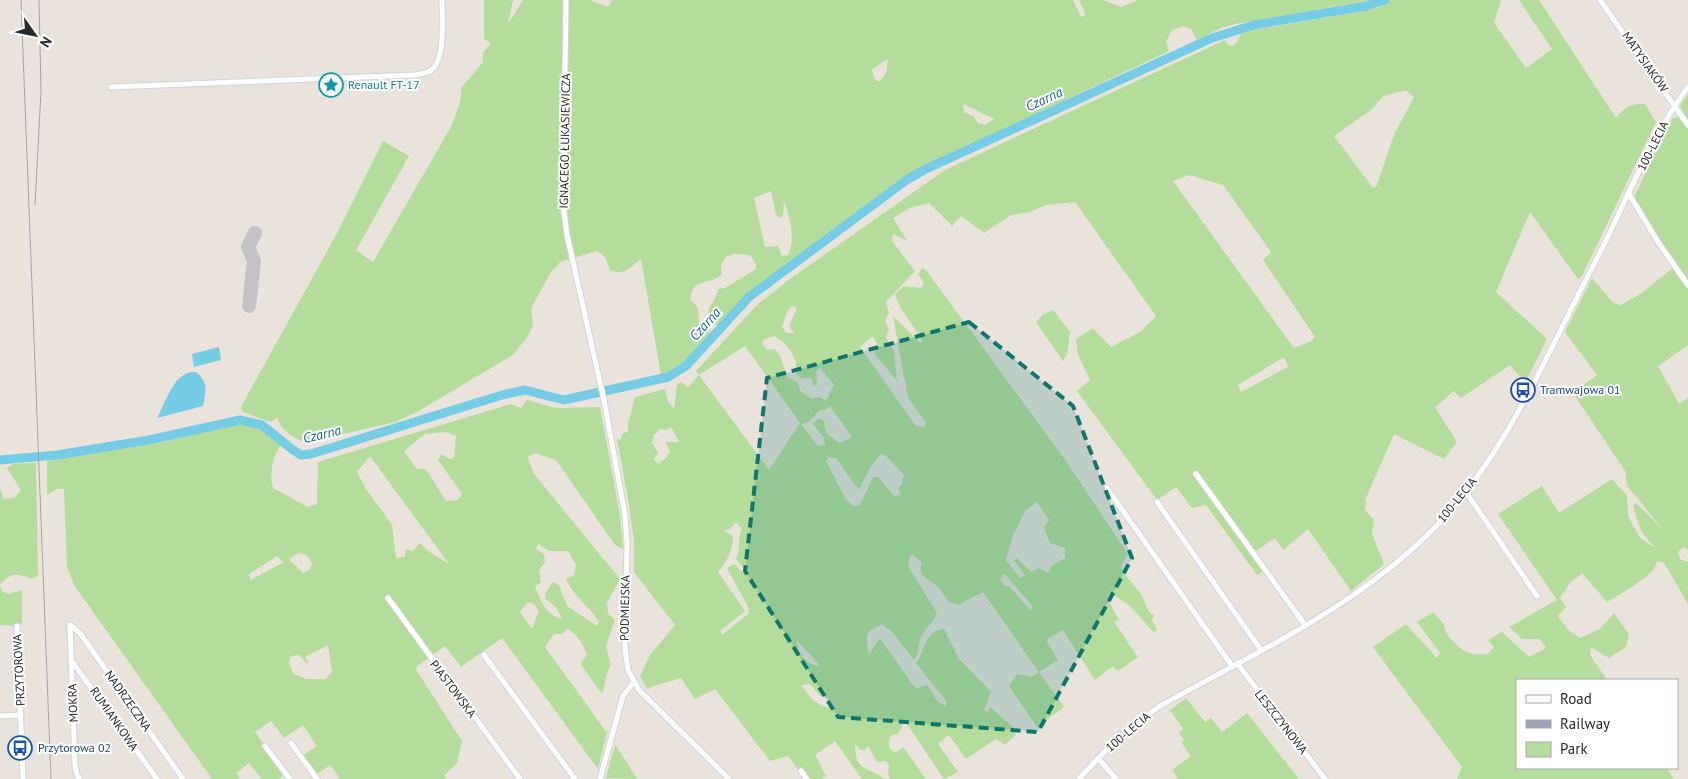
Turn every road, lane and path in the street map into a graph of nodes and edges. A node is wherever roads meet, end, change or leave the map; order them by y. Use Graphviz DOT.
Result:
graph roads {
  1 [pos="442,0"];
  2 [pos="566,0"];
  3 [pos="1600,0"];
  4 [pos="111,87"];
  5 [pos="1688,88"];
  6 [pos="1675,105"];
  7 [pos="1688,125"];
  8 [pos="1629,194"];
  9 [pos="1688,285"];
  10 [pos="604,398"];
  11 [pos="1196,474"];
  12 [pos="1107,488"];
  13 [pos="1466,492"];
  14 [pos="1157,502"];
  15 [pos="1537,596"];
  16 [pos="388,598"];
  17 [pos="70,625"];
  18 [pos="1305,625"];
  19 [pos="17,626"];
  20 [pos="1261,650"];
  21 [pos="484,655"];
  22 [pos="71,660"];
  23 [pos="1235,665"];
  24 [pos="633,683"];
  25 [pos="21,715"];
  26 [pos="0,716"];
  27 [pos="291,743"];
  28 [pos="265,746"];
  29 [pos="1098,758"];
  30 [pos="801,771"];
  31 [pos="23,779"];
  32 [pos="80,779"];
  33 [pos="157,779"];
  34 [pos="183,779"];
  35 [pos="290,779"];
  36 [pos="317,779"];
  37 [pos="520,779"];
  38 [pos="575,779"];
  39 [pos="600,779"];
  40 [pos="729,779"];
  41 [pos="806,779"];
  42 [pos="1079,779"];
  43 [pos="1116,779"];
  44 [pos="1326,779"];
  1 -- 4 [label="street"];
  2 -- 10 [label="street, IGNACEGO ŁUKASIEWICZA"];
  3 -- 6 [label="street, MATYSIAKÓW"];
  5 -- 6 [label="street, 100-LECIA"];
  6 -- 7 [label="street, MATYSIAKÓW"];
  6 -- 8 [label="street, 100-LECIA"];
  8 -- 9 [label="street"];
  8 -- 13 [label="street, 100-LECIA"];
  10 -- 24 [label="street, PODMIEJSKA"];
  11 -- 18 [label="street"];
  12 -- 23 [label="street, LESZCZYNOWA"];
  13 -- 15 [label="street"];
  13 -- 18 [label="street, 100-LECIA"];
  14 -- 20 [label="street"];
  16 -- 37 [label="street, PIASTOWSKA"];
  17 -- 22 [label="street, MOKRA"];
  17 -- 34 [label="street, NADRZECZNA"];
  18 -- 20 [label="street, 100-LECIA"];
  19 -- 25 [label="street, PRZYTOROWA"];
  20 -- 23 [label="street, 100-LECIA"];
  21 -- 38 [label="street"];
  22 -- 32 [label="street, MOKRA"];
  22 -- 33 [label="street, RUMIANKOWA"];
  23 -- 29 [label="street, 100-LECIA"];
  23 -- 44 [label="street, LESZCZYNOWA"];
  24 -- 39 [label="street"];
  24 -- 40 [label="street, PODMIEJSKA"];
  25 -- 26 [label="street, PRZYTOROWA"];
  25 -- 31 [label="street, PRZYTOROWA"];
  27 -- 36 [label="street"];
  28 -- 35 [label="street"];
  29 -- 42 [label="street, 100-LECIA"];
  29 -- 43 [label="street"];
  30 -- 41 [label="street"];
}
